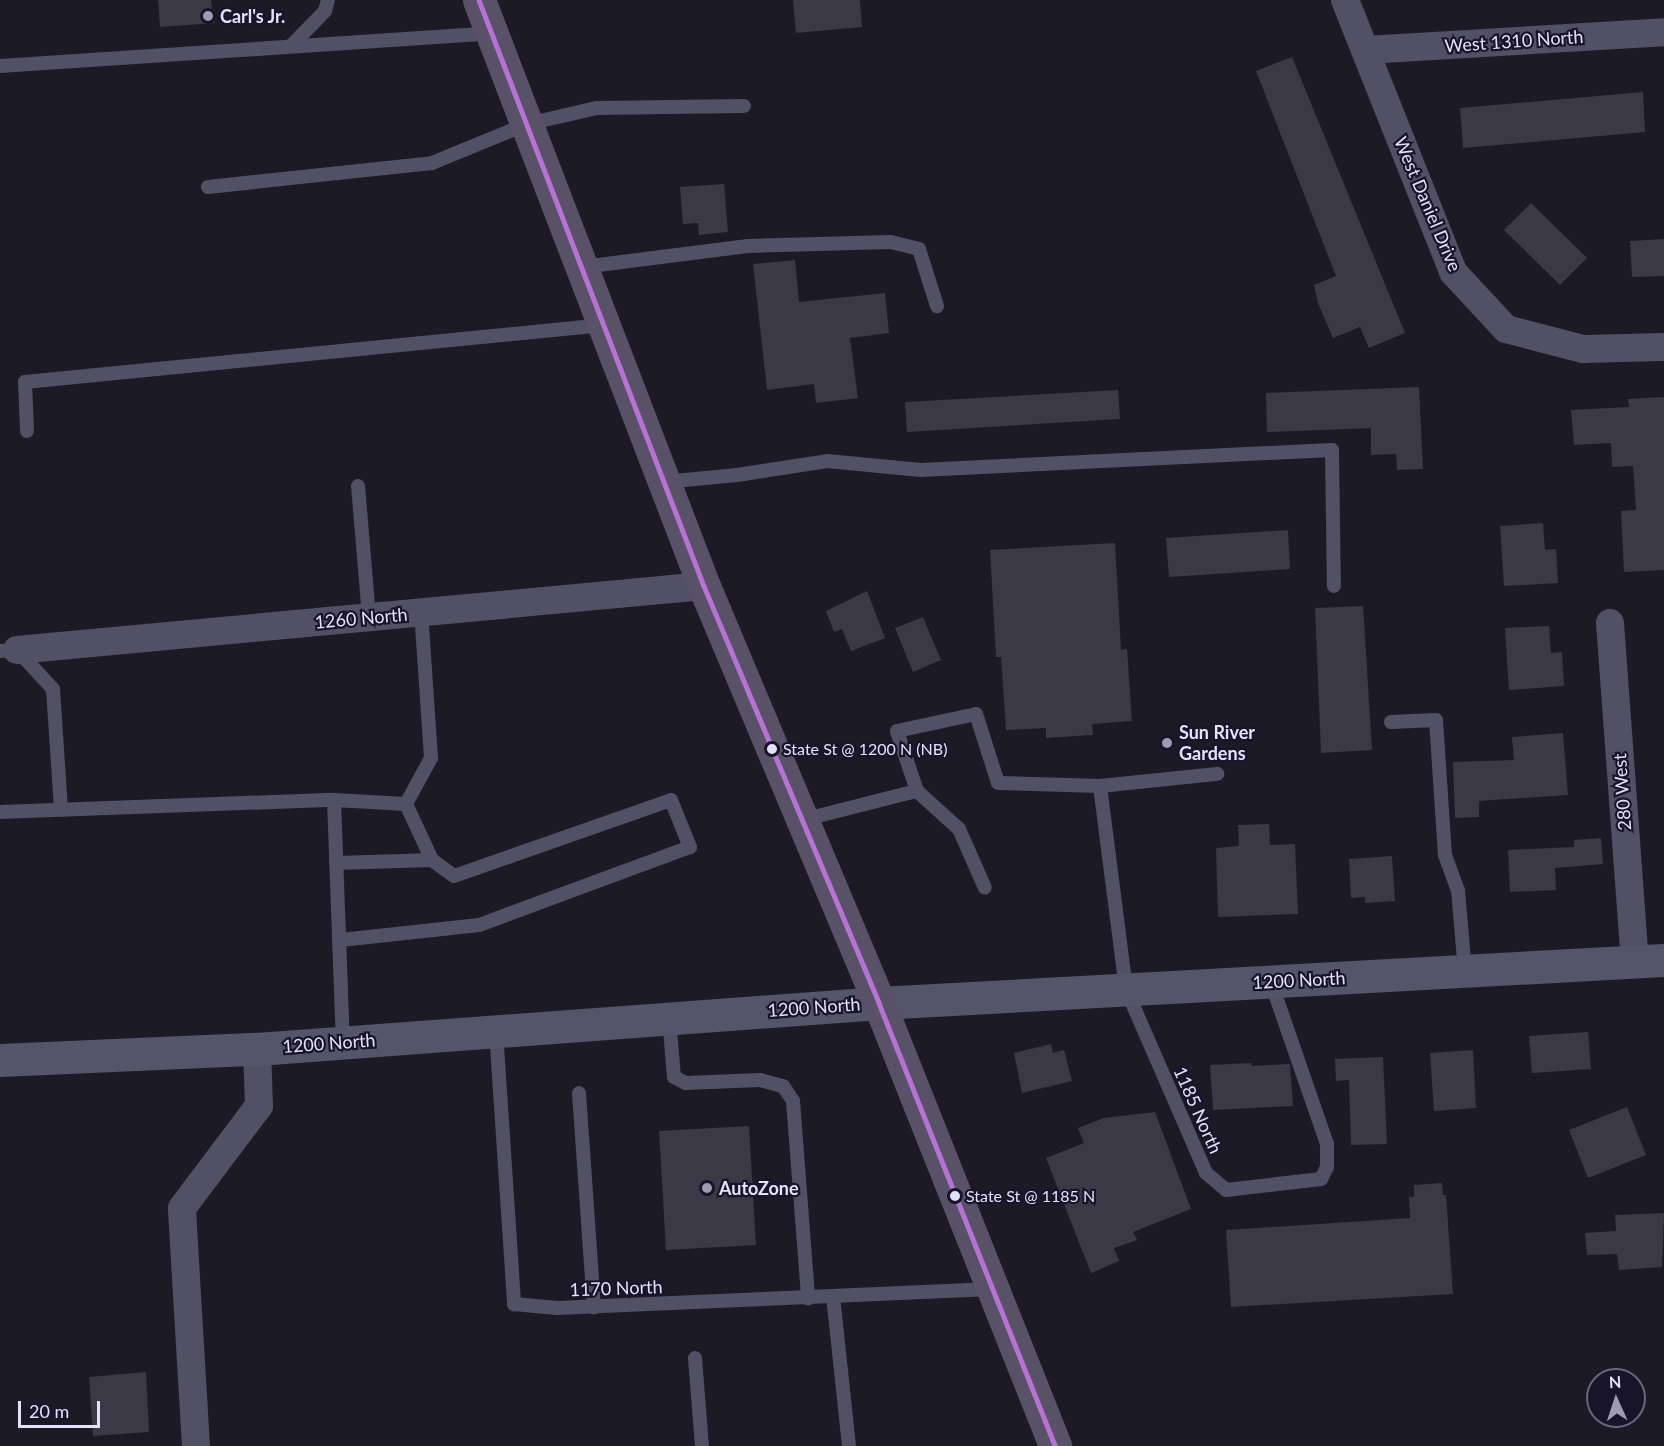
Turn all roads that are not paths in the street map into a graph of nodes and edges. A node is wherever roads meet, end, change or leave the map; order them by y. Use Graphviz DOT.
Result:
graph roads {
  1 [pos="328,0"];
  2 [pos="479,0"];
  3 [pos="1345,0"];
  4 [pos="1664,32"];
  5 [pos="492,33"];
  6 [pos="291,46"];
  7 [pos="1365,50"];
  8 [pos="0,66"];
  9 [pos="744,105"];
  10 [pos="527,124"];
  11 [pos="208,187"];
  12 [pos="582,267"];
  13 [pos="937,306"];
  14 [pos="604,325"];
  15 [pos="1664,346"];
  16 [pos="27,431"];
  17 [pos="664,482"];
  18 [pos="358,486"];
  19 [pos="704,586"];
  20 [pos="1334,586"];
  21 [pos="421,612"];
  22 [pos="369,617"];
  23 [pos="1610,623"];
  24 [pos="9,650"];
  25 [pos="1391,722"];
  26 [pos="1217,774"];
  27 [pos="1100,786"];
  28 [pos="917,791"];
  29 [pos="334,800"];
  30 [pos="406,804"];
  31 [pos="61,810"];
  32 [pos="0,812"];
  33 [pos="802,820"];
  34 [pos="432,860"];
  35 [pos="336,863"];
  36 [pos="985,888"];
  37 [pos="341,940"];
  38 [pos="1649,961"];
  39 [pos="1465,971"];
  40 [pos="1271,982"];
  41 [pos="1126,989"];
  42 [pos="879,1003"];
  43 [pos="669,1018"];
  44 [pos="496,1031"];
  45 [pos="343,1042"];
  46 [pos="257,1048"];
  47 [pos="0,1060"];
  48 [pos="579,1093"];
  49 [pos="993,1289"];
  50 [pos="833,1296"];
  51 [pos="808,1298"];
  52 [pos="594,1307"];
  53 [pos="695,1358"];
  54 [pos="196,1446"];
  55 [pos="702,1446"];
  56 [pos="849,1446"];
  57 [pos="1055,1446"];
  1 -- 6 [label="lane"];
  2 -- 5 [label="main road"];
  3 -- 7 [label="street, West Daniel Drive"];
  4 -- 7 [label="street, West 1310 North"];
  5 -- 6 [label="lane"];
  5 -- 10 [label="main road"];
  6 -- 8 [label="lane"];
  7 -- 15 [label="street, West Daniel Drive"];
  9 -- 10 [label="lane"];
  10 -- 11 [label="lane"];
  10 -- 12 [label="main road"];
  12 -- 13 [label="lane"];
  12 -- 14 [label="main road"];
  14 -- 16 [label="lane"];
  14 -- 17 [label="main road"];
  17 -- 19 [label="main road"];
  17 -- 20 [label="lane"];
  18 -- 22 [label="lane"];
  19 -- 21 [label="street, 1260 North"];
  19 -- 33 [label="main road"];
  21 -- 22 [label="street, 1260 North"];
  21 -- 30 [label="lane"];
  22 -- 24 [label="street, 1260 North"];
  23 -- 38 [label="street, 280 West"];
  24 -- 31 [label="lane"];
  25 -- 39 [label="lane"];
  26 -- 27 [label="lane"];
  27 -- 28 [label="lane"];
  27 -- 41 [label="lane"];
  28 -- 33 [label="lane"];
  28 -- 36 [label="lane"];
  29 -- 30 [label="lane"];
  29 -- 31 [label="lane"];
  29 -- 35 [label="lane"];
  30 -- 34 [label="lane"];
  31 -- 32 [label="lane"];
  33 -- 42 [label="main road"];
  34 -- 35 [label="lane"];
  34 -- 37 [label="lane"];
  35 -- 37 [label="lane"];
  37 -- 45 [label="lane"];
  38 -- 39 [label="street, 1200 North"];
  39 -- 40 [label="street, 1200 North"];
  40 -- 41 [label="street, 1200 North"];
  40 -- 41 [label="lane, 1185 North"];
  41 -- 42 [label="street, 1200 North"];
  42 -- 43 [label="street, 1200 North"];
  42 -- 49 [label="main road"];
  43 -- 44 [label="street, 1200 North"];
  43 -- 51 [label="lane"];
  44 -- 45 [label="street, 1200 North"];
  44 -- 52 [label="lane, 1170 North"];
  45 -- 46 [label="street, 1200 North"];
  46 -- 47 [label="street, 1200 North"];
  46 -- 54 [label="street"];
  48 -- 52 [label="lane"];
  49 -- 50 [label="lane, 1170 North"];
  49 -- 57 [label="main road"];
  50 -- 51 [label="lane, 1170 North"];
  50 -- 56 [label="lane"];
  51 -- 52 [label="lane, 1170 North"];
  53 -- 55 [label="lane"];
}
